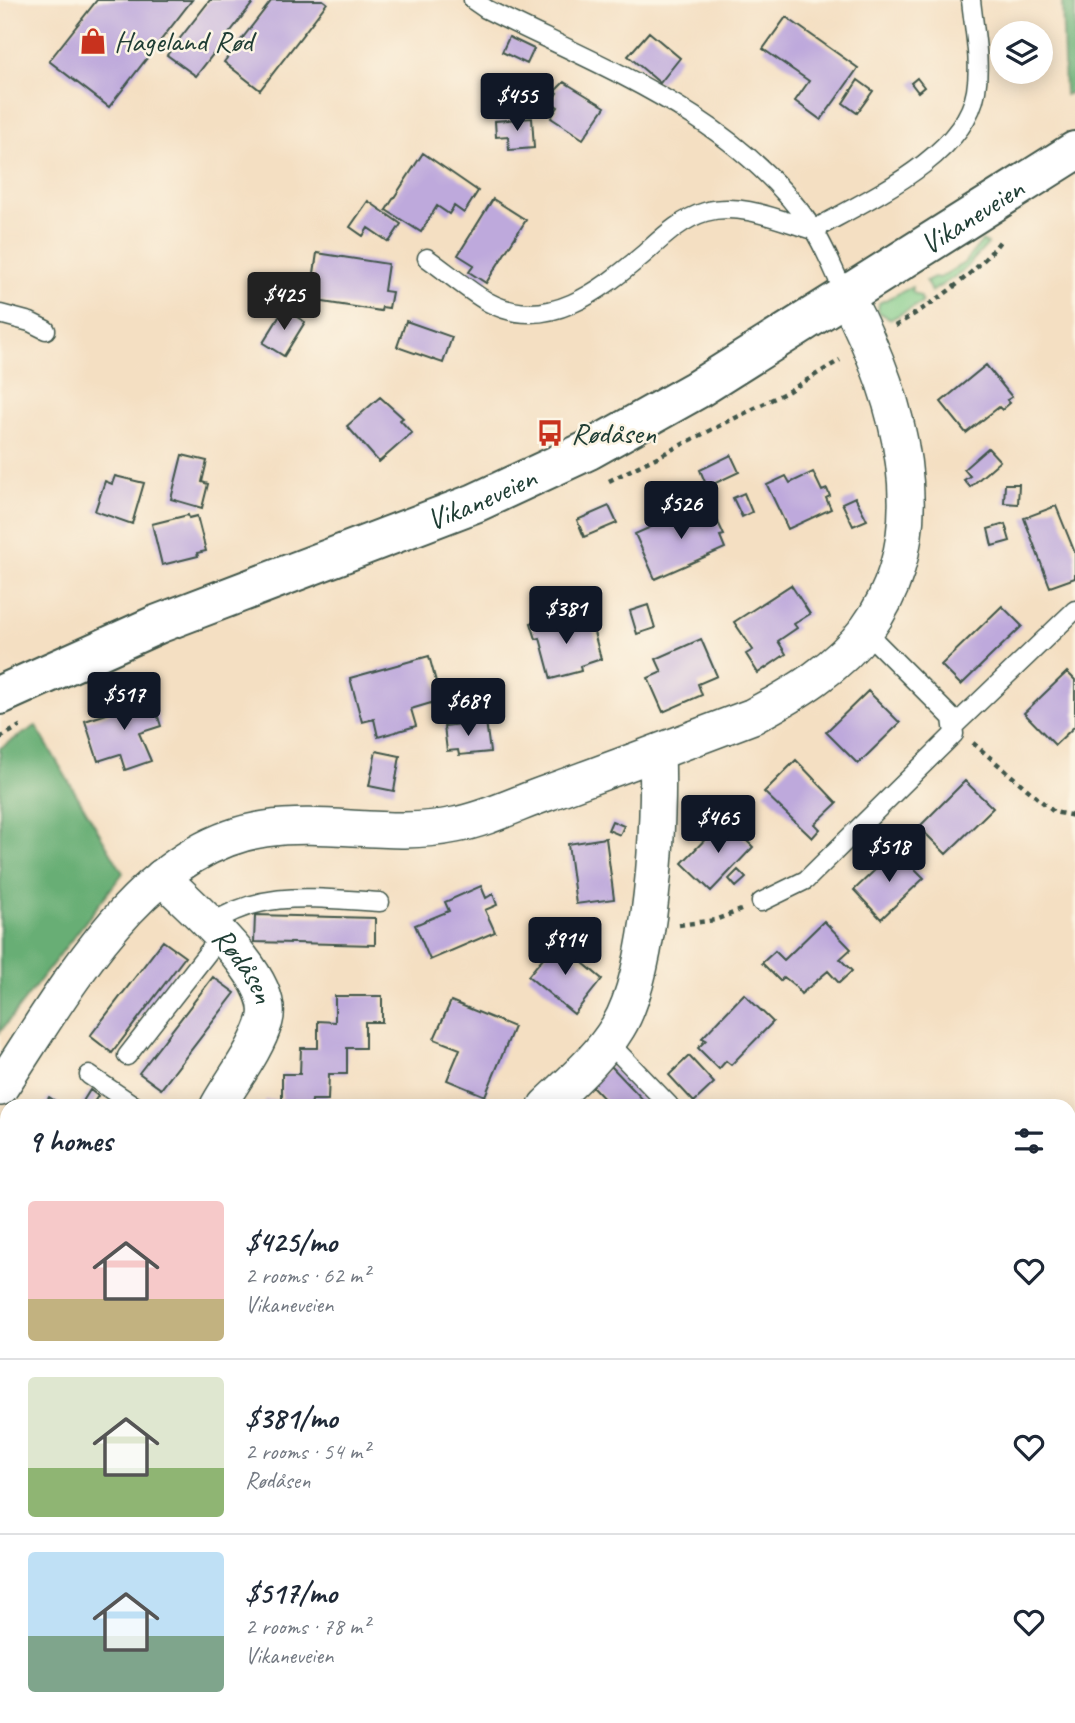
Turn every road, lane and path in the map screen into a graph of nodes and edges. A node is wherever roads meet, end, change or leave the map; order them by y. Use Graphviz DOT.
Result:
graph roads {
  1 [pos="473,0"];
  2 [pos="971,0"];
  3 [pos="1075,151"];
  4 [pos="813,230"];
  5 [pos="427,258"];
  6 [pos="980,267"];
  7 [pos="846,296"];
  8 [pos="0,314"];
  9 [pos="46,330"];
  10 [pos="870,342"];
  11 [pos="1075,611"];
  12 [pos="865,631"];
  13 [pos="0,695"];
  14 [pos="955,730"];
  15 [pos="657,753"];
  16 [pos="1075,816"];
  17 [pos="162,877"];
  18 [pos="380,902"];
  19 [pos="761,902"];
  20 [pos="646,927"];
  21 [pos="215,931"];
  22 [pos="608,1042"];
  23 [pos="127,1056"];
  24 [pos="89,1075"];
  25 [pos="0,1088"];
  26 [pos="125,1099"];
  27 [pos="222,1099"];
  28 [pos="553,1099"];
  29 [pos="663,1099"];
  1 -- 4 [label="lane"];
  2 -- 4 [label="lane"];
  3 -- 7 [label="main road, Vikaneveien"];
  4 -- 5 [label="lane"];
  4 -- 7 [label="lane"];
  6 -- 10 [label="path"];
  7 -- 10 [label="street"];
  7 -- 13 [label="main road, Vikaneveien"];
  8 -- 9 [label="lane"];
  10 -- 12 [label="street"];
  11 -- 14 [label="lane"];
  12 -- 14 [label="lane"];
  12 -- 15 [label="street"];
  14 -- 16 [label="path"];
  14 -- 19 [label="lane"];
  15 -- 17 [label="street"];
  15 -- 20 [label="street"];
  17 -- 21 [label="street, Rødåsen"];
  17 -- 25 [label="street"];
  18 -- 21 [label="lane"];
  19 -- 20 [label="path"];
  20 -- 22 [label="street"];
  21 -- 23 [label="lane"];
  21 -- 27 [label="street, Rødåsen"];
  22 -- 28 [label="street"];
  22 -- 29 [label="lane"];
  24 -- 26 [label="lane"];
}
